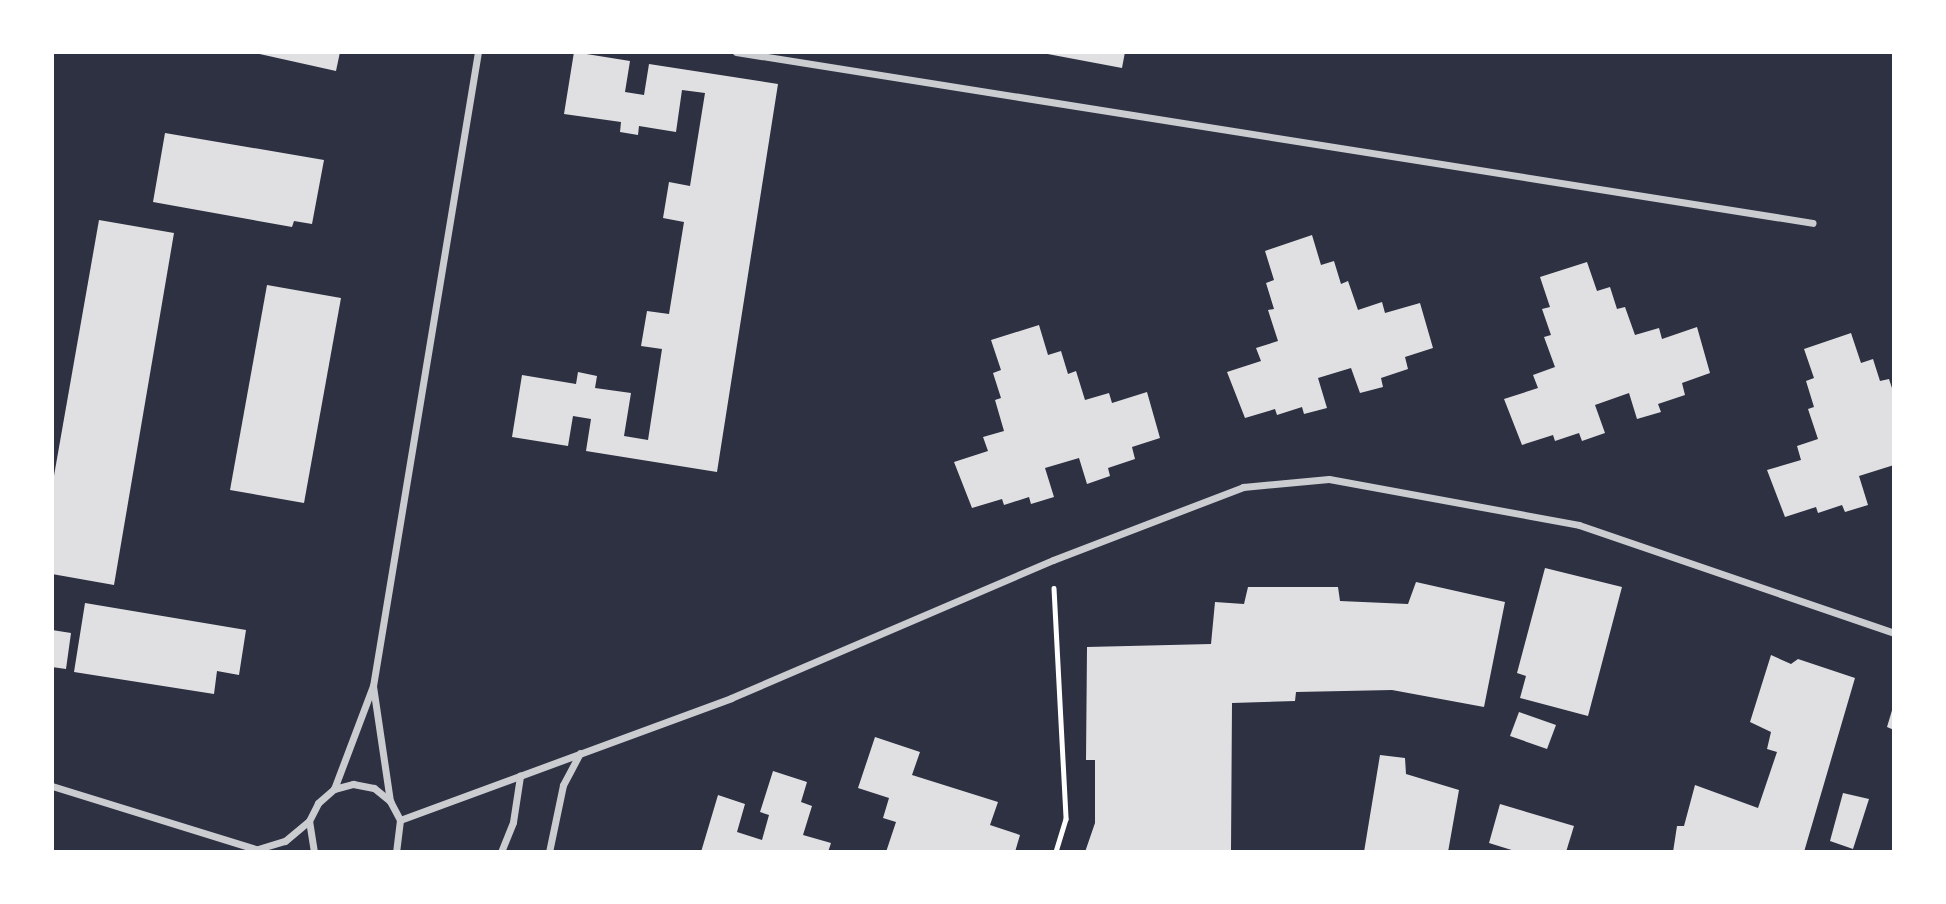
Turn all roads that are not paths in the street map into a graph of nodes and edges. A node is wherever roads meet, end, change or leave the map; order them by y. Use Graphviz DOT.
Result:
graph roads {
  1 [pos="478,52"];
  2 [pos="736,52"];
  3 [pos="1813,223"];
  4 [pos="1894,633"];
  5 [pos="373,686"];
  6 [pos="580,753"];
  7 [pos="520,776"];
  8 [pos="52,786"];
  9 [pos="334,789"];
  10 [pos="390,801"];
  11 [pos="400,820"];
  12 [pos="309,821"];
  13 [pos="261,850"];
  14 [pos="314,852"];
  15 [pos="396,852"];
  16 [pos="501,852"];
  17 [pos="549,852"];
  1 -- 5 [label="street"];
  2 -- 3 [label="street"];
  4 -- 6 [label="street"];
  5 -- 9 [label="street"];
  5 -- 10 [label="street"];
  6 -- 7 [label="street"];
  6 -- 17 [label="street"];
  7 -- 11 [label="street"];
  7 -- 16 [label="street"];
  8 -- 13 [label="street"];
  9 -- 10 [label="street"];
  9 -- 12 [label="street"];
  10 -- 11 [label="street"];
  11 -- 15 [label="street"];
  12 -- 13 [label="street"];
  12 -- 14 [label="street"];
}
